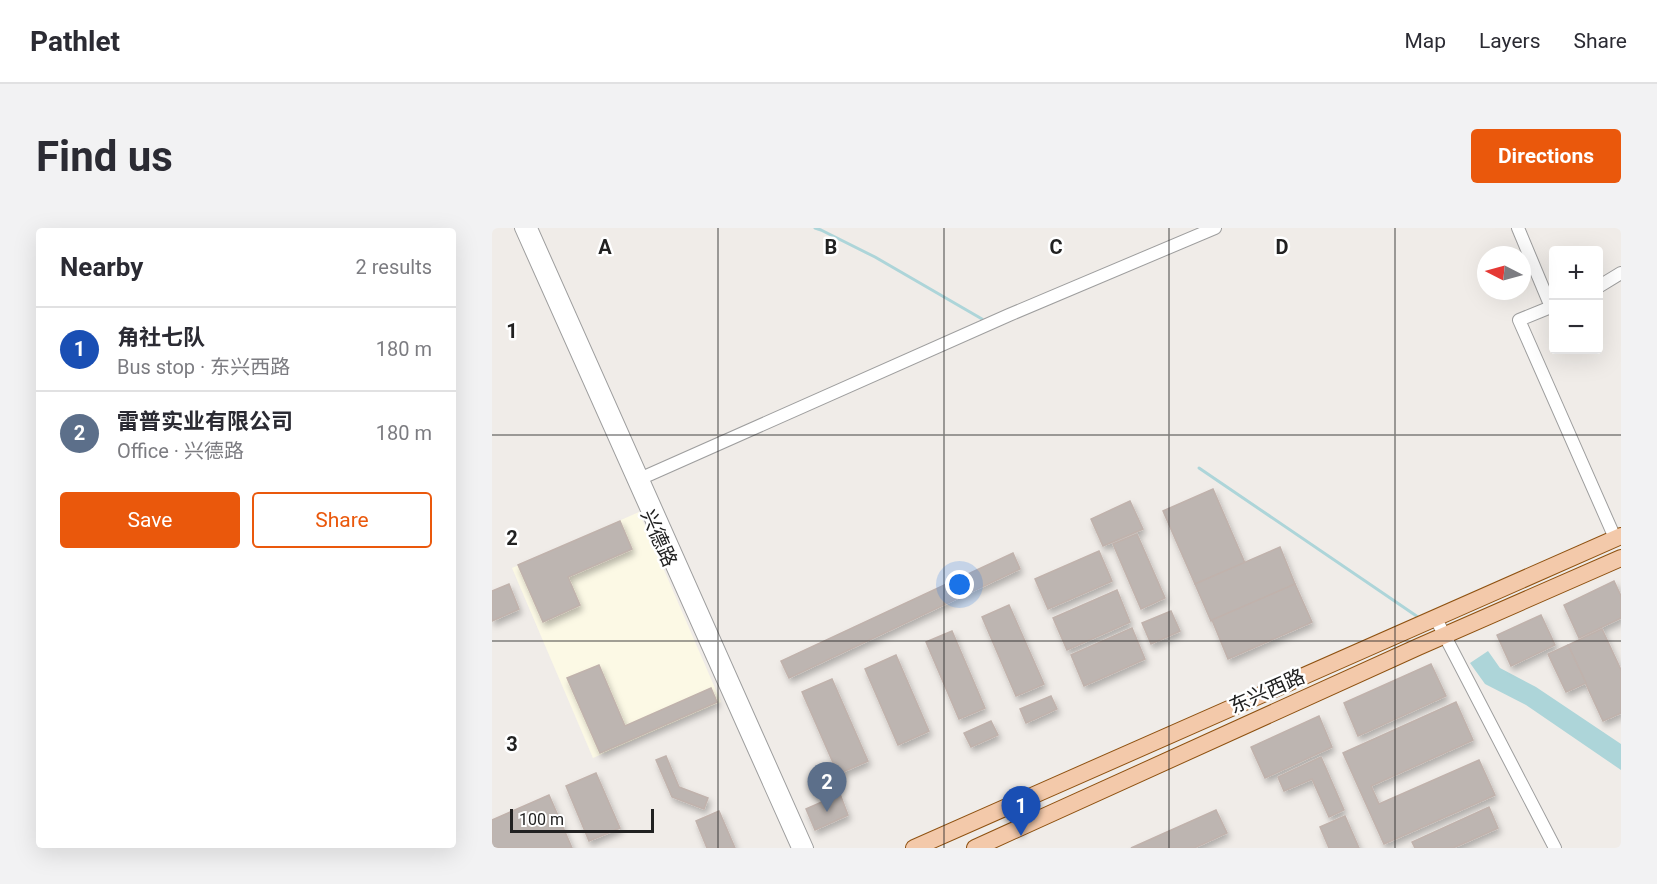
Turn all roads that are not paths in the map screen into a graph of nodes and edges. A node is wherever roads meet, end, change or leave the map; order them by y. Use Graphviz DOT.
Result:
graph roads {
  1 [pos="521,228"];
  2 [pos="531,228"];
  3 [pos="1215,228"];
  4 [pos="1518,228"];
  5 [pos="1621,273"];
  6 [pos="1603,284"];
  7 [pos="1549,300"];
  8 [pos="1549,307"];
  9 [pos="638,479"];
  10 [pos="1618,537"];
  11 [pos="1621,558"];
  12 [pos="1430,620"];
  13 [pos="1445,635"];
  14 [pos="798,848"];
  15 [pos="807,848"];
  16 [pos="914,848"];
  17 [pos="975,848"];
  18 [pos="1555,848"];
  1 -- 9 [label="street, 兴德路"];
  2 -- 9 [label="street, 兴德路"];
  3 -- 9 [label="street"];
  4 -- 7 [label="street"];
  5 -- 6 [label="street"];
  8 -- 10 [label="street"];
  9 -- 14 [label="street, 兴德路"];
  9 -- 15 [label="street, 兴德路"];
  10 -- 12 [label="main road, 东兴西路"];
  11 -- 13 [label="main road, 东兴西路"];
  12 -- 13 [label="street"];
  12 -- 16 [label="main road, 东兴西路"];
  13 -- 17 [label="main road, 东兴西路"];
  13 -- 18 [label="street"];
}
